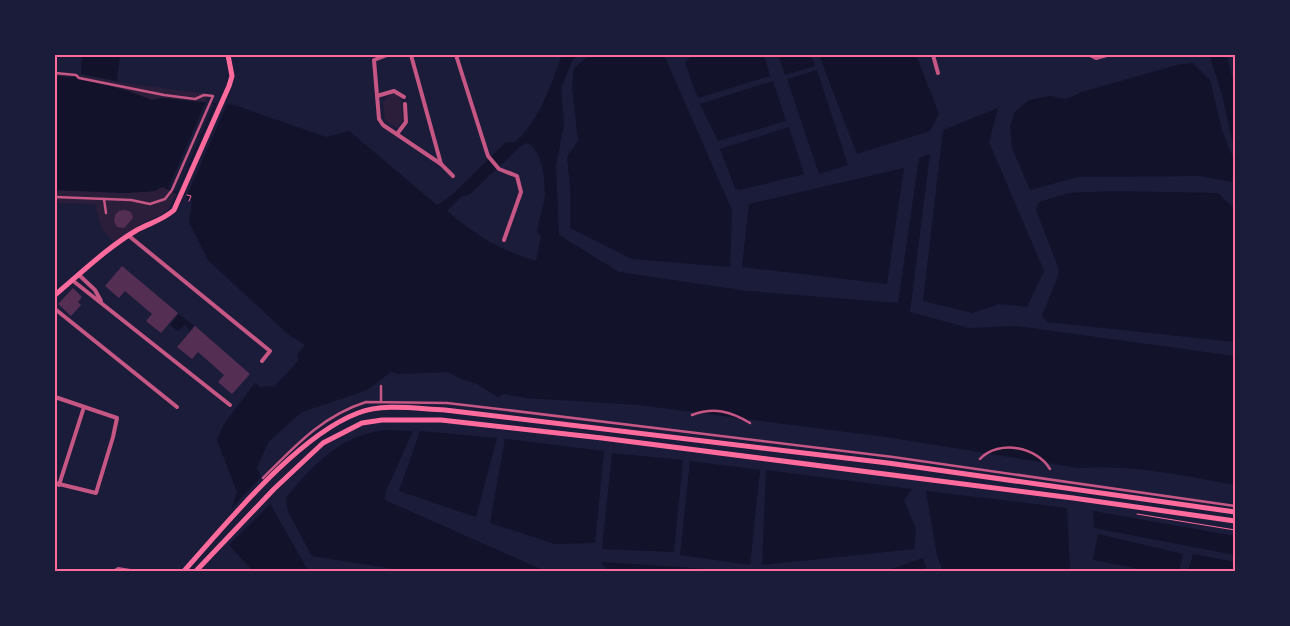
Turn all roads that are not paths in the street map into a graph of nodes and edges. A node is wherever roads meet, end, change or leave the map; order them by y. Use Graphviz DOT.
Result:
graph roads {
  1 [pos="228,55"];
  2 [pos="387,55"];
  3 [pos="412,55"];
  4 [pos="456,55"];
  5 [pos="933,55"];
  6 [pos="1090,55"];
  7 [pos="1107,55"];
  8 [pos="55,73"];
  9 [pos="938,73"];
  10 [pos="377,96"];
  11 [pos="404,97"];
  12 [pos="405,104"];
  13 [pos="397,134"];
  14 [pos="441,164"];
  15 [pos="453,176"];
  16 [pos="55,197"];
  17 [pos="104,199"];
  18 [pos="106,213"];
  19 [pos="129,236"];
  20 [pos="504,240"];
  21 [pos="79,275"];
  22 [pos="72,280"];
  23 [pos="55,294"];
  24 [pos="101,301"];
  25 [pos="55,309"];
  26 [pos="262,361"];
  27 [pos="381,386"];
  28 [pos="55,397"];
  29 [pos="381,402"];
  30 [pos="230,405"];
  31 [pos="84,407"];
  32 [pos="178,407"];
  33 [pos="692,416"];
  34 [pos="750,423"];
  35 [pos="719,443"];
  36 [pos="718,452"];
  37 [pos="980,459"];
  38 [pos="1050,469"];
  39 [pos="265,480"];
  40 [pos="57,484"];
  41 [pos="1235,506"];
  42 [pos="1235,512"];
  43 [pos="1235,522"];
  44 [pos="113,571"];
  45 [pos="137,571"];
  46 [pos="184,571"];
  47 [pos="196,571"];
  1 -- 19 [label="main road"];
  2 -- 10 [label="street"];
  3 -- 14 [label="street"];
  4 -- 20 [label="street"];
  5 -- 9 [label="street"];
  6 -- 7 [label="street"];
  8 -- 17 [label="street"];
  10 -- 11 [label="street"];
  10 -- 13 [label="street"];
  12 -- 13 [label="street"];
  13 -- 14 [label="street"];
  14 -- 15 [label="street"];
  16 -- 17 [label="street"];
  17 -- 18 [label="street"];
  19 -- 21 [label="main road"];
  19 -- 26 [label="street"];
  21 -- 22 [label="main road"];
  21 -- 24 [label="street"];
  22 -- 23 [label="main road"];
  22 -- 24 [label="street"];
  24 -- 30 [label="street"];
  25 -- 32 [label="street"];
  27 -- 29 [label="street"];
  28 -- 31 [label="street"];
  29 -- 39 [label="street"];
  29 -- 41 [label="street"];
  31 -- 40 [label="street"];
  31 -- 40 [label="street"];
  33 -- 34 [label="street"];
  35 -- 36 [label="main road"];
  35 -- 39 [label="main road"];
  35 -- 42 [label="main road"];
  36 -- 43 [label="main road"];
  36 -- 47 [label="main road"];
  37 -- 38 [label="street"];
  39 -- 46 [label="main road"];
  44 -- 45 [label="lane"];
}
